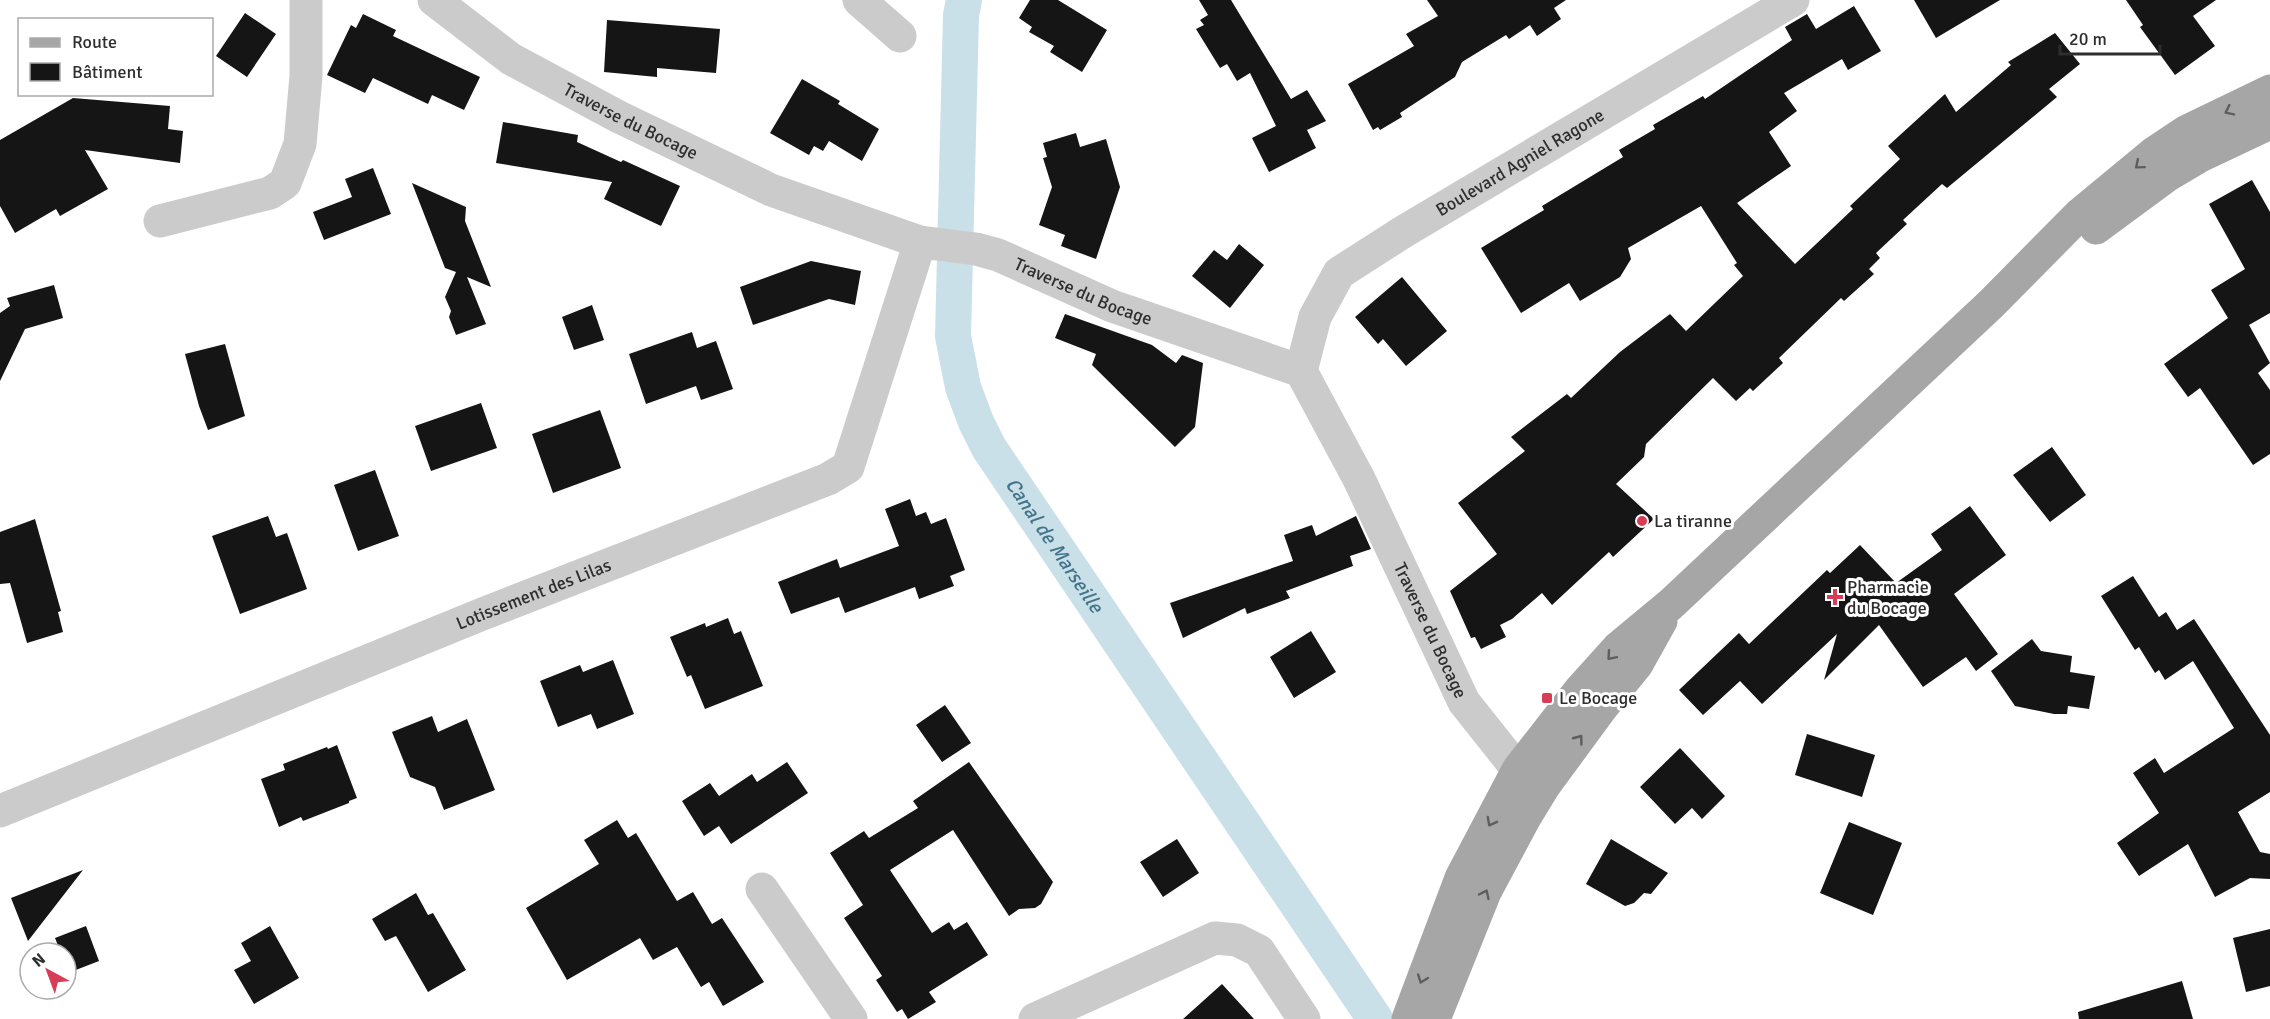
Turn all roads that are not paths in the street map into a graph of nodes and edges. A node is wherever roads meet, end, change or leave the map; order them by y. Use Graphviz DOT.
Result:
graph roads {
  1 [pos="306,0"];
  2 [pos="434,0"];
  3 [pos="859,0"];
  4 [pos="1793,0"];
  5 [pos="900,36"];
  6 [pos="2270,90"];
  7 [pos="2270,123"];
  8 [pos="160,221"];
  9 [pos="929,243"];
  10 [pos="2025,271"];
  11 [pos="1301,371"];
  12 [pos="1531,778"];
  13 [pos="0,811"];
  14 [pos="762,889"];
  15 [pos="851,1019"];
  16 [pos="1035,1019"];
  17 [pos="1304,1019"];
  18 [pos="1408,1019"];
  19 [pos="1434,1019"];
  1 -- 8 [label="street"];
  2 -- 9 [label="street, Traverse du Bocage"];
  3 -- 5 [label="street"];
  4 -- 11 [label="street, Boulevard Agniel Ragone"];
  6 -- 10 [label="main road, one-way"];
  7 -- 10 [label="main road"];
  9 -- 11 [label="street, Traverse du Bocage"];
  9 -- 13 [label="street, Lotissement des Lilas"];
  10 -- 12 [label="main road"];
  11 -- 12 [label="street, Traverse du Bocage"];
  12 -- 18 [label="main road, one-way"];
  19 -- 12 [label="main road, one-way"];
  14 -- 15 [label="street"];
  16 -- 17 [label="street"];
}
